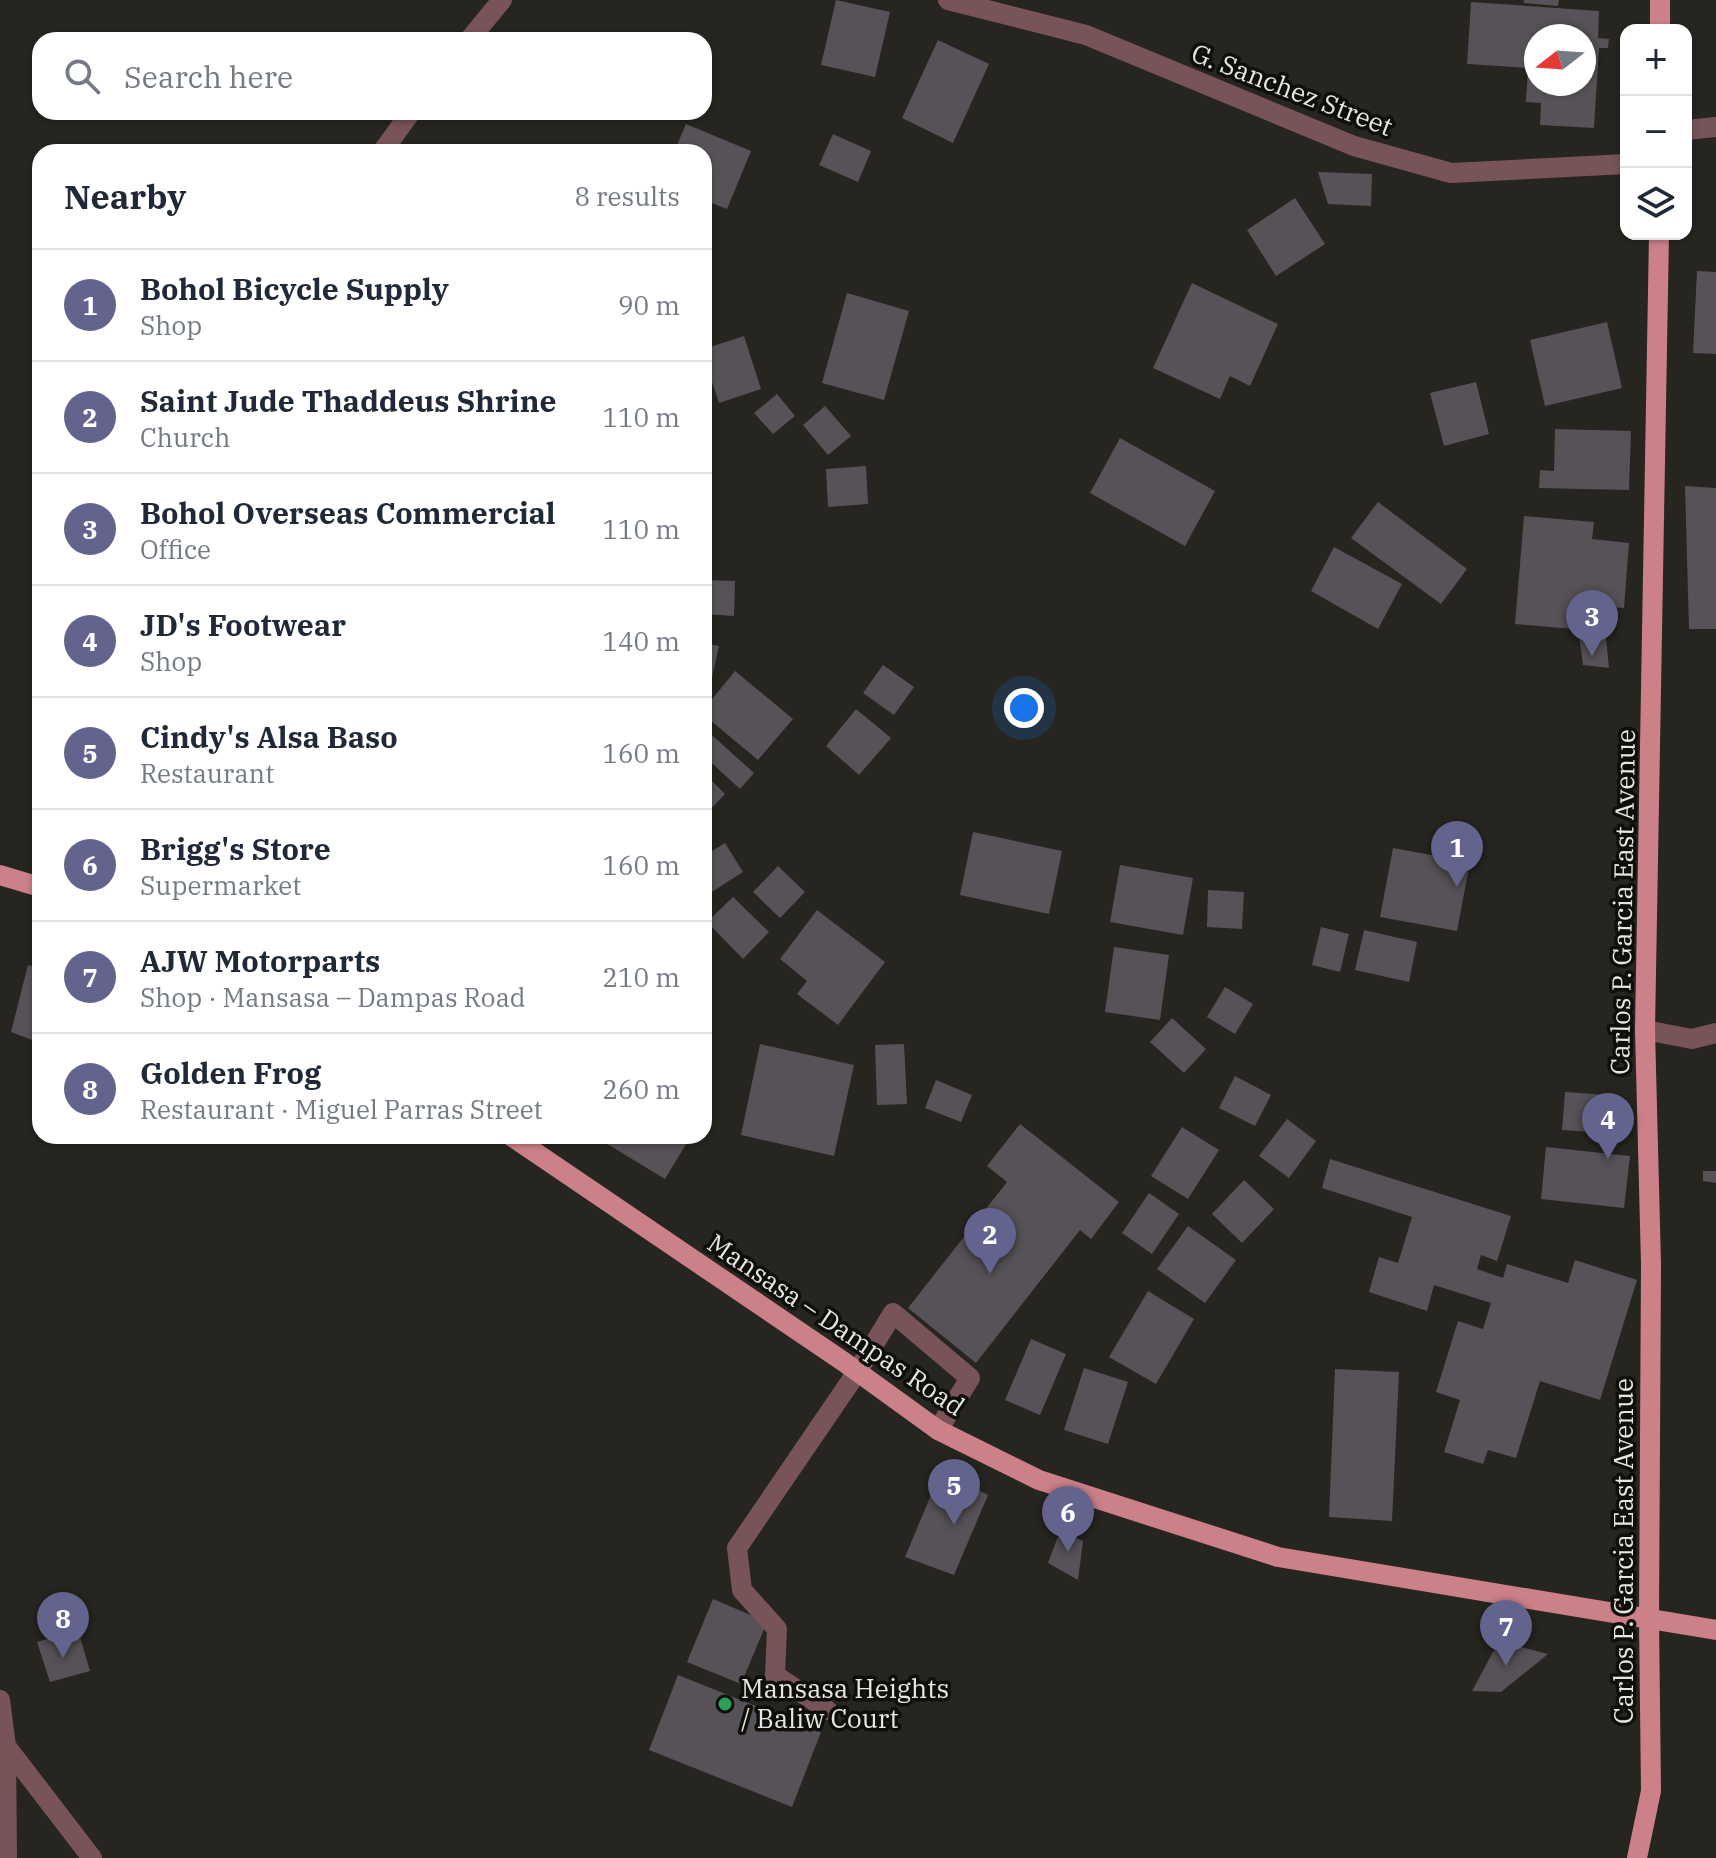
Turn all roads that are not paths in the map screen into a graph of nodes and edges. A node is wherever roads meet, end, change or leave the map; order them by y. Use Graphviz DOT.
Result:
graph roads {
  1 [pos="502,0"];
  2 [pos="948,0"];
  3 [pos="1660,0"];
  4 [pos="1660,24"];
  5 [pos="476,32"];
  6 [pos="405,120"];
  7 [pos="1716,127"];
  8 [pos="1692,129"];
  9 [pos="388,144"];
  10 [pos="1620,164"];
  11 [pos="1659,240"];
  12 [pos="0,875"];
  13 [pos="32,885"];
  14 [pos="1645,1030"];
  15 [pos="1716,1033"];
  16 [pos="523,1144"];
  17 [pos="857,1372"];
  18 [pos="938,1430"];
  19 [pos="1649,1619"];
  20 [pos="1716,1630"];
  21 [pos="0,1700"];
  22 [pos="827,1710"];
  23 [pos="6,1746"];
  24 [pos="7,1858"];
  25 [pos="92,1858"];
  26 [pos="1637,1858"];
  1 -- 5 [label="street"];
  2 -- 10 [label="street, G. Sanchez Street"];
  3 -- 4 [label="main road"];
  6 -- 9 [label="street"];
  7 -- 8 [label="street"];
  11 -- 14 [label="main road, Carlos P. Garcia East Avenue"];
  12 -- 13 [label="main road"];
  14 -- 15 [label="street"];
  14 -- 19 [label="main road, Carlos P. Garcia East Avenue"];
  16 -- 17 [label="main road, Mansasa – Dampas Road"];
  17 -- 18 [label="main road, Mansasa – Dampas Road"];
  17 -- 18 [label="street"];
  17 -- 22 [label="street"];
  18 -- 19 [label="main road, Mansasa – Dampas Road"];
  19 -- 20 [label="main road, Mansasa – Dampas Road"];
  19 -- 26 [label="main road, Carlos P. Garcia East Avenue"];
  21 -- 23 [label="street"];
  23 -- 24 [label="street"];
  23 -- 25 [label="street"];
}
